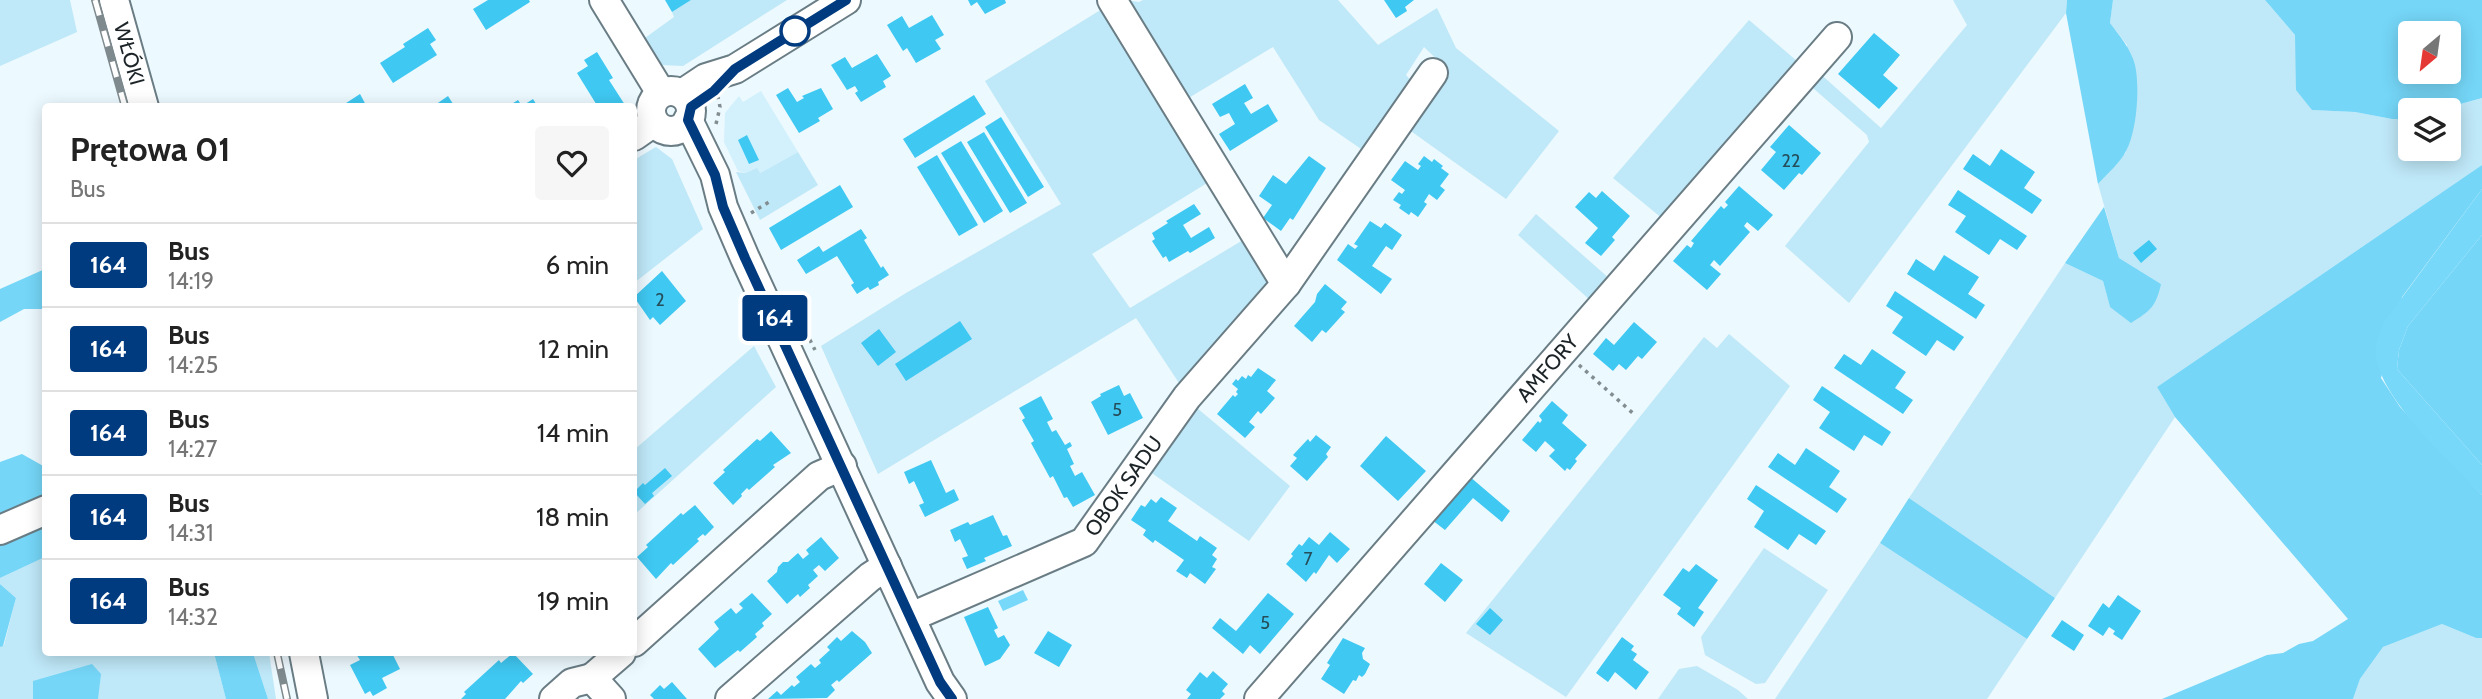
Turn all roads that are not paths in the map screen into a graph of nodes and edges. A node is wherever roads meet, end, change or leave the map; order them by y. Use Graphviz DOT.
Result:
graph roads {
  1 [pos="114,0"];
  2 [pos="604,0"];
  3 [pos="846,0"];
  4 [pos="1112,0"];
  5 [pos="1837,37"];
  6 [pos="1433,73"];
  7 [pos="143,103"];
  8 [pos="669,115"];
  9 [pos="1286,284"];
  10 [pos="842,466"];
  11 [pos="42,512"];
  12 [pos="0,530"];
  13 [pos="887,566"];
  14 [pos="911,617"];
  15 [pos="637,639"];
  16 [pos="306,656"];
  17 [pos="619,656"];
  18 [pos="602,689"];
  19 [pos="945,693"];
  20 [pos="313,699"];
  21 [pos="554,699"];
  22 [pos="730,699"];
  23 [pos="1259,699"];
  1 -- 7 [label="street, WŁÓKI"];
  2 -- 8 [label="street"];
  3 -- 8 [label="street"];
  4 -- 9 [label="street"];
  5 -- 23 [label="street, AMFORY"];
  6 -- 9 [label="street, OBOK SADU"];
  8 -- 10 [label="street"];
  9 -- 14 [label="street, OBOK SADU"];
  10 -- 13 [label="street"];
  10 -- 15 [label="street"];
  11 -- 12 [label="street"];
  13 -- 14 [label="street"];
  13 -- 22 [label="street"];
  14 -- 19 [label="street"];
  16 -- 20 [label="street"];
  17 -- 18 [label="street"];
  18 -- 21 [label="street"];
}
